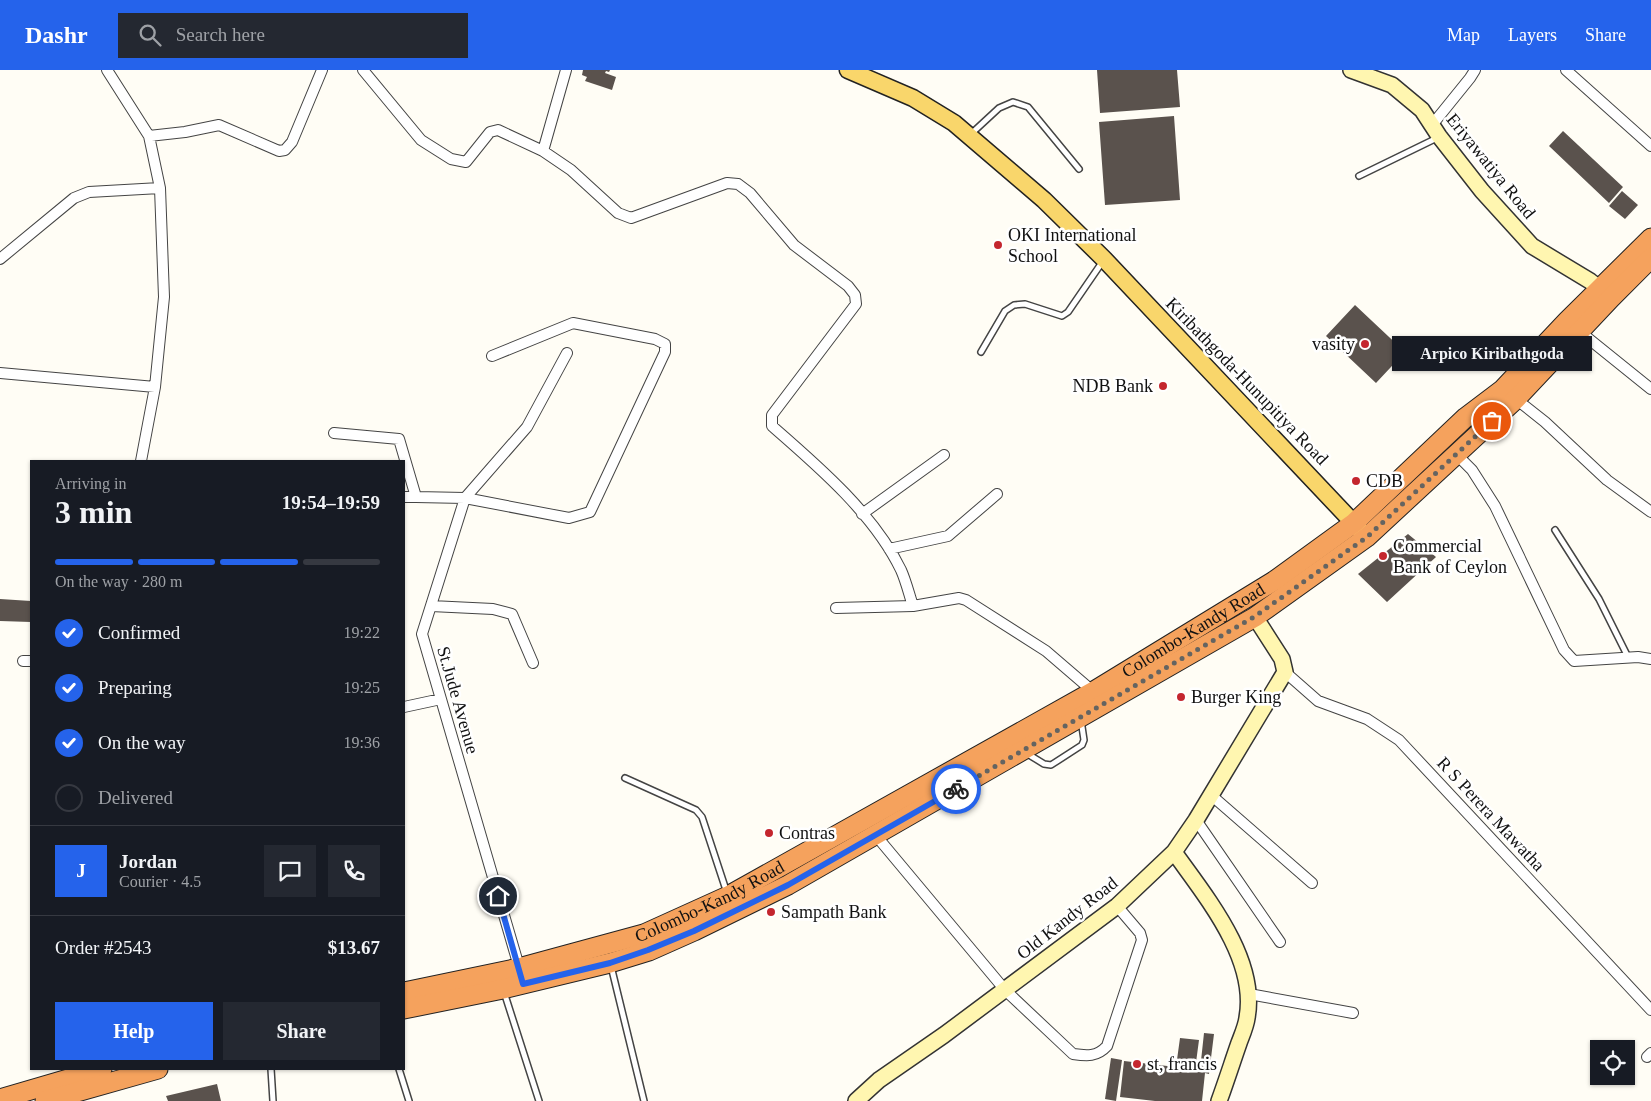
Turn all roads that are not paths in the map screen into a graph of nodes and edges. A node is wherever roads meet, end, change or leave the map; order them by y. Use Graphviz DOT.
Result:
graph roads {
  1 [pos="106,70"];
  2 [pos="322,70"];
  3 [pos="363,70"];
  4 [pos="566,70"];
  5 [pos="848,70"];
  6 [pos="1351,70"];
  7 [pos="1475,70"];
  8 [pos="1566,70"];
  9 [pos="1436,131"];
  10 [pos="970,135"];
  11 [pos="149,136"];
  12 [pos="1651,146"];
  13 [pos="543,151"];
  14 [pos="1079,169"];
  15 [pos="1359,176"];
  16 [pos="160,188"];
  17 [pos="1651,238"];
  18 [pos="1651,258"];
  19 [pos="0,259"];
  20 [pos="1104,259"];
  21 [pos="1606,293"];
  22 [pos="1579,331"];
  23 [pos="981,352"];
  24 [pos="567,353"];
  25 [pos="492,356"];
  26 [pos="0,373"];
  27 [pos="155,387"];
  28 [pos="1651,389"];
  29 [pos="1516,399"];
  30 [pos="334,433"];
  31 [pos="944,455"];
  32 [pos="1457,455"];
  33 [pos="142,460"];
  34 [pos="997,494"];
  35 [pos="405,497"];
  36 [pos="416,498"];
  37 [pos="465,498"];
  38 [pos="1651,512"];
  39 [pos="862,514"];
  40 [pos="1354,523"];
  41 [pos="1555,530"];
  42 [pos="1367,537"];
  43 [pos="888,549"];
  44 [pos="431,606"];
  45 [pos="914,606"];
  46 [pos="836,608"];
  47 [pos="1254,617"];
  48 [pos="1628,658"];
  49 [pos="1651,658"];
  50 [pos="533,663"];
  51 [pos="1285,672"];
  52 [pos="1099,697"];
  53 [pos="441,699"];
  54 [pos="405,707"];
  55 [pos="1080,717"];
  56 [pos="1022,751"];
  57 [pos="625,778"];
  58 [pos="1211,795"];
  59 [pos="1196,820"];
  60 [pos="870,828"];
  61 [pos="1174,852"];
  62 [pos="1312,883"];
  63 [pos="728,896"];
  64 [pos="1116,906"];
  65 [pos="1280,942"];
  66 [pos="610,963"];
  67 [pos="521,976"];
  68 [pos="503,989"];
  69 [pos="1005,990"];
  70 [pos="405,992"];
  71 [pos="1249,994"];
  72 [pos="405,1009"];
  73 [pos="1651,1010"];
  74 [pos="1353,1013"];
  75 [pos="95,1070"];
  76 [pos="154,1070"];
  77 [pos="271,1070"];
  78 [pos="399,1070"];
  79 [pos="81,1072"];
  80 [pos="0,1099"];
  81 [pos="45,1101"];
  82 [pos="273,1101"];
  83 [pos="409,1101"];
  84 [pos="538,1101"];
  85 [pos="644,1101"];
  86 [pos="856,1101"];
  87 [pos="1219,1101"];
  1 -- 11 [label="street"];
  2 -- 11 [label="street"];
  3 -- 13 [label="street"];
  4 -- 13 [label="street"];
  5 -- 10 [label="main road, Kiribathgoda-Hunupitiya Road"];
  6 -- 9 [label="street, Eriyawatiya Road"];
  7 -- 9 [label="street"];
  8 -- 12 [label="street"];
  9 -- 15 [label="lane"];
  9 -- 21 [label="street, Eriyawatiya Road"];
  10 -- 14 [label="lane"];
  10 -- 20 [label="main road, Kiribathgoda-Hunupitiya Road"];
  11 -- 16 [label="street"];
  13 -- 39 [label="street"];
  16 -- 19 [label="street"];
  16 -- 27 [label="street"];
  17 -- 21 [label="highway, Colombo-Kandy Road"];
  18 -- 21 [label="highway, Colombo-Kandy Road"];
  20 -- 23 [label="lane"];
  20 -- 40 [label="main road, Kiribathgoda-Hunupitiya Road"];
  21 -- 22 [label="highway, Colombo-Kandy Road"];
  21 -- 40 [label="highway, Colombo-Kandy Road"];
  22 -- 28 [label="street"];
  22 -- 29 [label="highway, Colombo-Kandy Road"];
  24 -- 37 [label="street"];
  25 -- 37 [label="street"];
  26 -- 27 [label="street"];
  27 -- 33 [label="street"];
  29 -- 32 [label="highway, Colombo-Kandy Road"];
  29 -- 38 [label="street"];
  30 -- 36 [label="street"];
  31 -- 39 [label="street"];
  32 -- 42 [label="highway, Colombo-Kandy Road"];
  32 -- 48 [label="street"];
  34 -- 43 [label="street"];
  35 -- 36 [label="street"];
  36 -- 37 [label="street"];
  37 -- 44 [label="street, St.Jude Avenue"];
  39 -- 43 [label="street"];
  40 -- 42 [label="main road, Kiribathgoda-Hunupitiya Road"];
  40 -- 52 [label="highway, Colombo-Kandy Road"];
  41 -- 48 [label="lane"];
  42 -- 47 [label="highway, Colombo-Kandy Road"];
  43 -- 45 [label="street"];
  44 -- 50 [label="street"];
  44 -- 53 [label="street, St.Jude Avenue"];
  45 -- 46 [label="street"];
  45 -- 52 [label="street"];
  47 -- 51 [label="street"];
  47 -- 52 [label="highway, Colombo-Kandy Road"];
  48 -- 49 [label="street"];
  51 -- 58 [label="street, Old Kandy Road"];
  51 -- 73 [label="street, R S Perera Mawatha"];
  52 -- 55 [label="highway, Colombo-Kandy Road"];
  52 -- 60 [label="highway, Colombo-Kandy Road"];
  53 -- 54 [label="street"];
  53 -- 67 [label="street, St.Jude Avenue"];
  55 -- 56 [label="highway, Colombo-Kandy Road"];
  55 -- 56 [label="lane"];
  56 -- 60 [label="highway, Colombo-Kandy Road"];
  57 -- 63 [label="lane"];
  58 -- 59 [label="street, Old Kandy Road"];
  58 -- 62 [label="street"];
  59 -- 61 [label="street, Old Kandy Road"];
  59 -- 65 [label="street"];
  60 -- 63 [label="highway, Colombo-Kandy Road"];
  60 -- 66 [label="highway, Colombo-Kandy Road"];
  60 -- 69 [label="street"];
  61 -- 64 [label="street, Old Kandy Road"];
  61 -- 71 [label="street"];
  63 -- 67 [label="highway, Colombo-Kandy Road"];
  64 -- 69 [label="street, Old Kandy Road"];
  64 -- 69 [label="street"];
  66 -- 67 [label="highway, Colombo-Kandy Road"];
  66 -- 85 [label="lane"];
  67 -- 68 [label="highway, Colombo-Kandy Road"];
  67 -- 70 [label="highway, Colombo-Kandy Road"];
  68 -- 72 [label="highway, Colombo-Kandy Road"];
  68 -- 84 [label="lane"];
  69 -- 86 [label="street, Old Kandy Road"];
  71 -- 74 [label="street"];
  71 -- 87 [label="street"];
  75 -- 79 [label="highway"];
  76 -- 81 [label="highway"];
  77 -- 82 [label="lane"];
  78 -- 83 [label="lane"];
  79 -- 80 [label="highway"];
}
